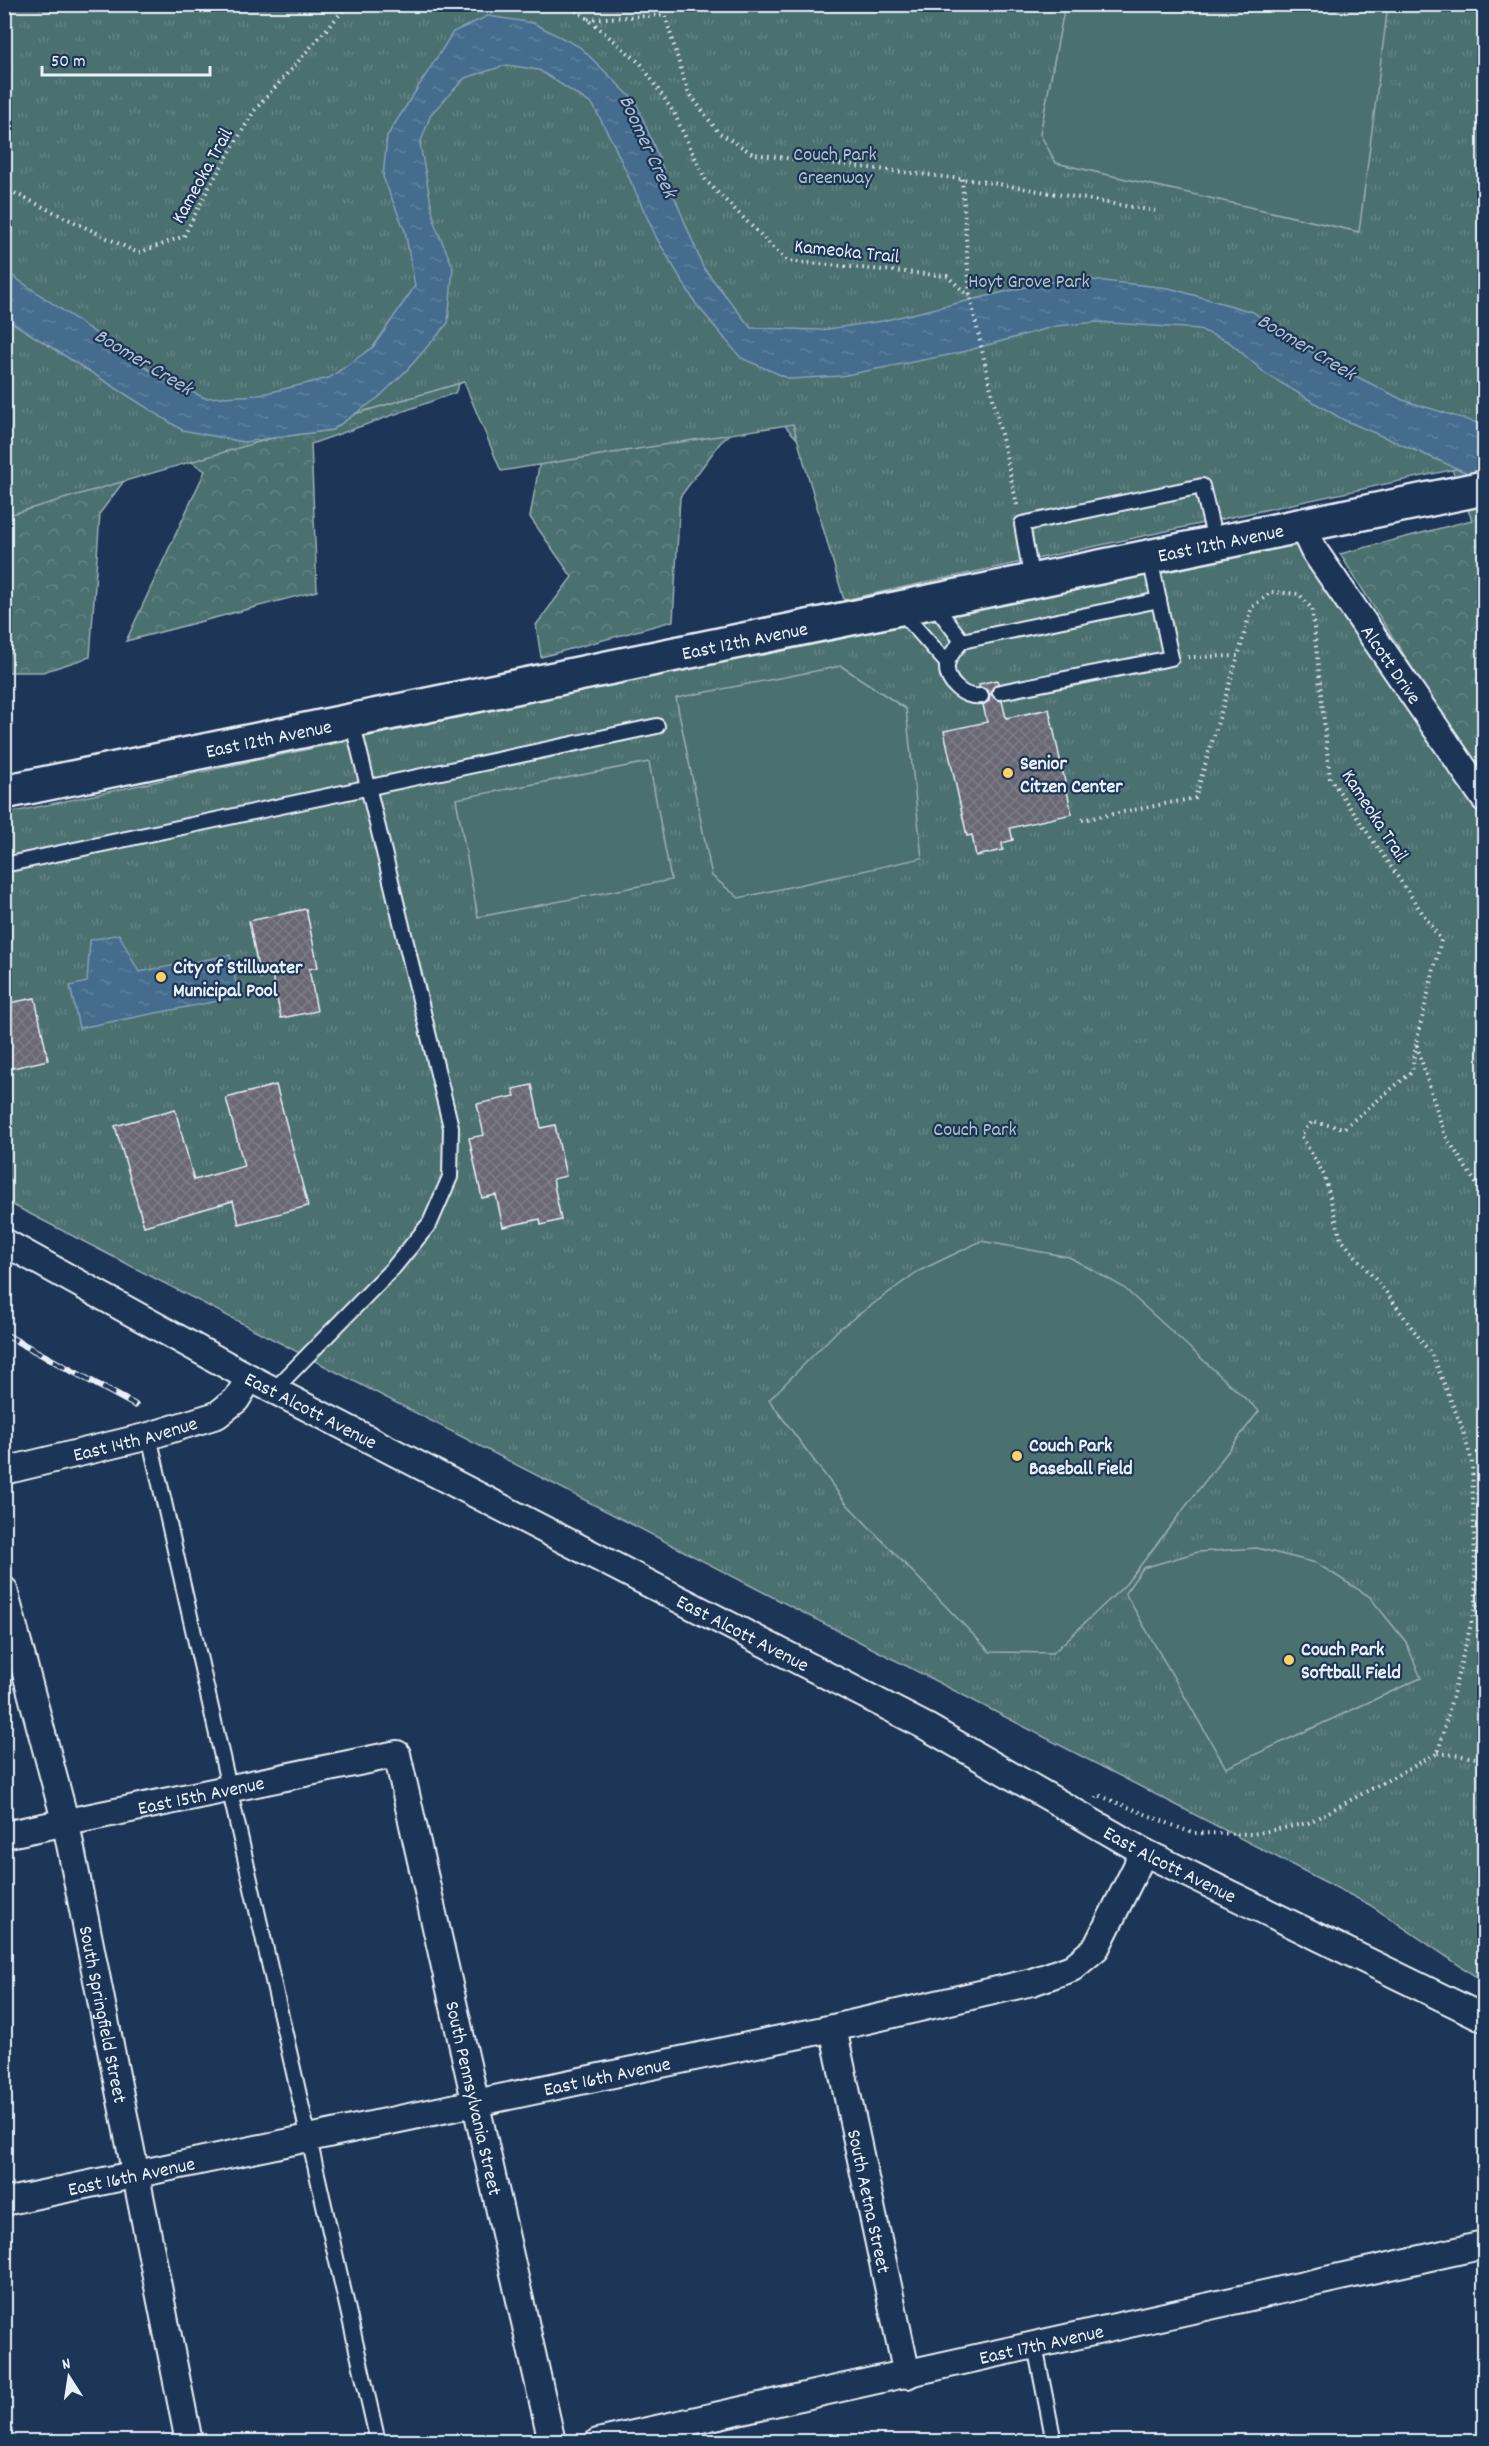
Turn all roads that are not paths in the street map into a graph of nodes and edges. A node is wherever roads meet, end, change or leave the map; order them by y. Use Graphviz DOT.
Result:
graph roads {
  1 [pos="1471,491"];
  2 [pos="1302,526"];
  3 [pos="1216,545"];
  4 [pos="1150,558"];
  5 [pos="1032,582"];
  6 [pos="1159,600"];
  7 [pos="933,603"];
  8 [pos="899,609"];
  9 [pos="962,641"];
  10 [pos="947,663"];
  11 [pos="1000,692"];
  12 [pos="981,696"];
  13 [pos="352,721"];
  14 [pos="657,726"];
  15 [pos="369,787"];
  16 [pos="4,792"];
  17 [pos="1485,798"];
  18 [pos="4,865"];
  19 [pos="4,1242"];
  20 [pos="250,1378"];
  21 [pos="274,1390"];
  22 [pos="149,1436"];
  23 [pos="4,1471"];
  24 [pos="4,1590"];
  25 [pos="398,1754"];
  26 [pos="229,1790"];
  27 [pos="66,1824"];
  28 [pos="4,1836"];
  29 [pos="1144,1852"];
  30 [pos="1485,2018"];
  31 [pos="833,2028"];
  32 [pos="476,2103"];
  33 [pos="309,2138"];
  34 [pos="136,2175"];
  35 [pos="4,2202"];
  36 [pos="1485,2245"];
  37 [pos="1035,2346"];
  38 [pos="907,2375"];
  39 [pos="189,2442"];
  40 [pos="378,2442"];
  41 [pos="552,2442"];
  42 [pos="598,2442"];
  43 [pos="1054,2442"];
  1 -- 2 [label="street, East 12th Avenue"];
  2 -- 3 [label="street, East 12th Avenue"];
  2 -- 17 [label="street, Alcott Drive"];
  3 -- 4 [label="street, East 12th Avenue"];
  3 -- 5 [label="lane"];
  4 -- 5 [label="street, East 12th Avenue"];
  4 -- 6 [label="lane"];
  5 -- 7 [label="street, East 12th Avenue"];
  6 -- 9 [label="lane"];
  6 -- 11 [label="lane"];
  7 -- 8 [label="street, East 12th Avenue"];
  7 -- 9 [label="lane"];
  8 -- 10 [label="lane"];
  8 -- 13 [label="street, East 12th Avenue"];
  9 -- 10 [label="lane"];
  10 -- 12 [label="lane"];
  13 -- 15 [label="lane"];
  13 -- 16 [label="street, East 12th Avenue"];
  14 -- 15 [label="lane"];
  15 -- 18 [label="lane"];
  15 -- 21 [label="lane"];
  19 -- 20 [label="street, East Alcott Avenue"];
  20 -- 21 [label="street, East Alcott Avenue"];
  20 -- 22 [label="street, East 14th Avenue"];
  21 -- 29 [label="street, East Alcott Avenue"];
  22 -- 23 [label="street, East 14th Avenue"];
  22 -- 26 [label="lane"];
  24 -- 27 [label="street, South Springfield Street"];
  25 -- 26 [label="street, East 15th Avenue"];
  25 -- 32 [label="street, South Pennsylvania Street"];
  26 -- 27 [label="street, East 15th Avenue"];
  26 -- 33 [label="lane"];
  27 -- 28 [label="street, East 15th Avenue"];
  27 -- 34 [label="street, South Springfield Street"];
  29 -- 30 [label="street, East Alcott Avenue"];
  29 -- 31 [label="street, East 16th Avenue"];
  31 -- 32 [label="street, East 16th Avenue"];
  31 -- 38 [label="street, South Aetna Street"];
  32 -- 33 [label="street, East 16th Avenue"];
  32 -- 41 [label="street, South Pennsylvania Street"];
  33 -- 34 [label="street, East 16th Avenue"];
  33 -- 40 [label="lane"];
  34 -- 35 [label="street, East 16th Avenue"];
  34 -- 39 [label="street, South Springfield Street"];
  36 -- 37 [label="street, East 17th Avenue"];
  37 -- 38 [label="street, East 17th Avenue"];
  37 -- 43 [label="lane"];
  38 -- 42 [label="street, East 17th Avenue"];
}
